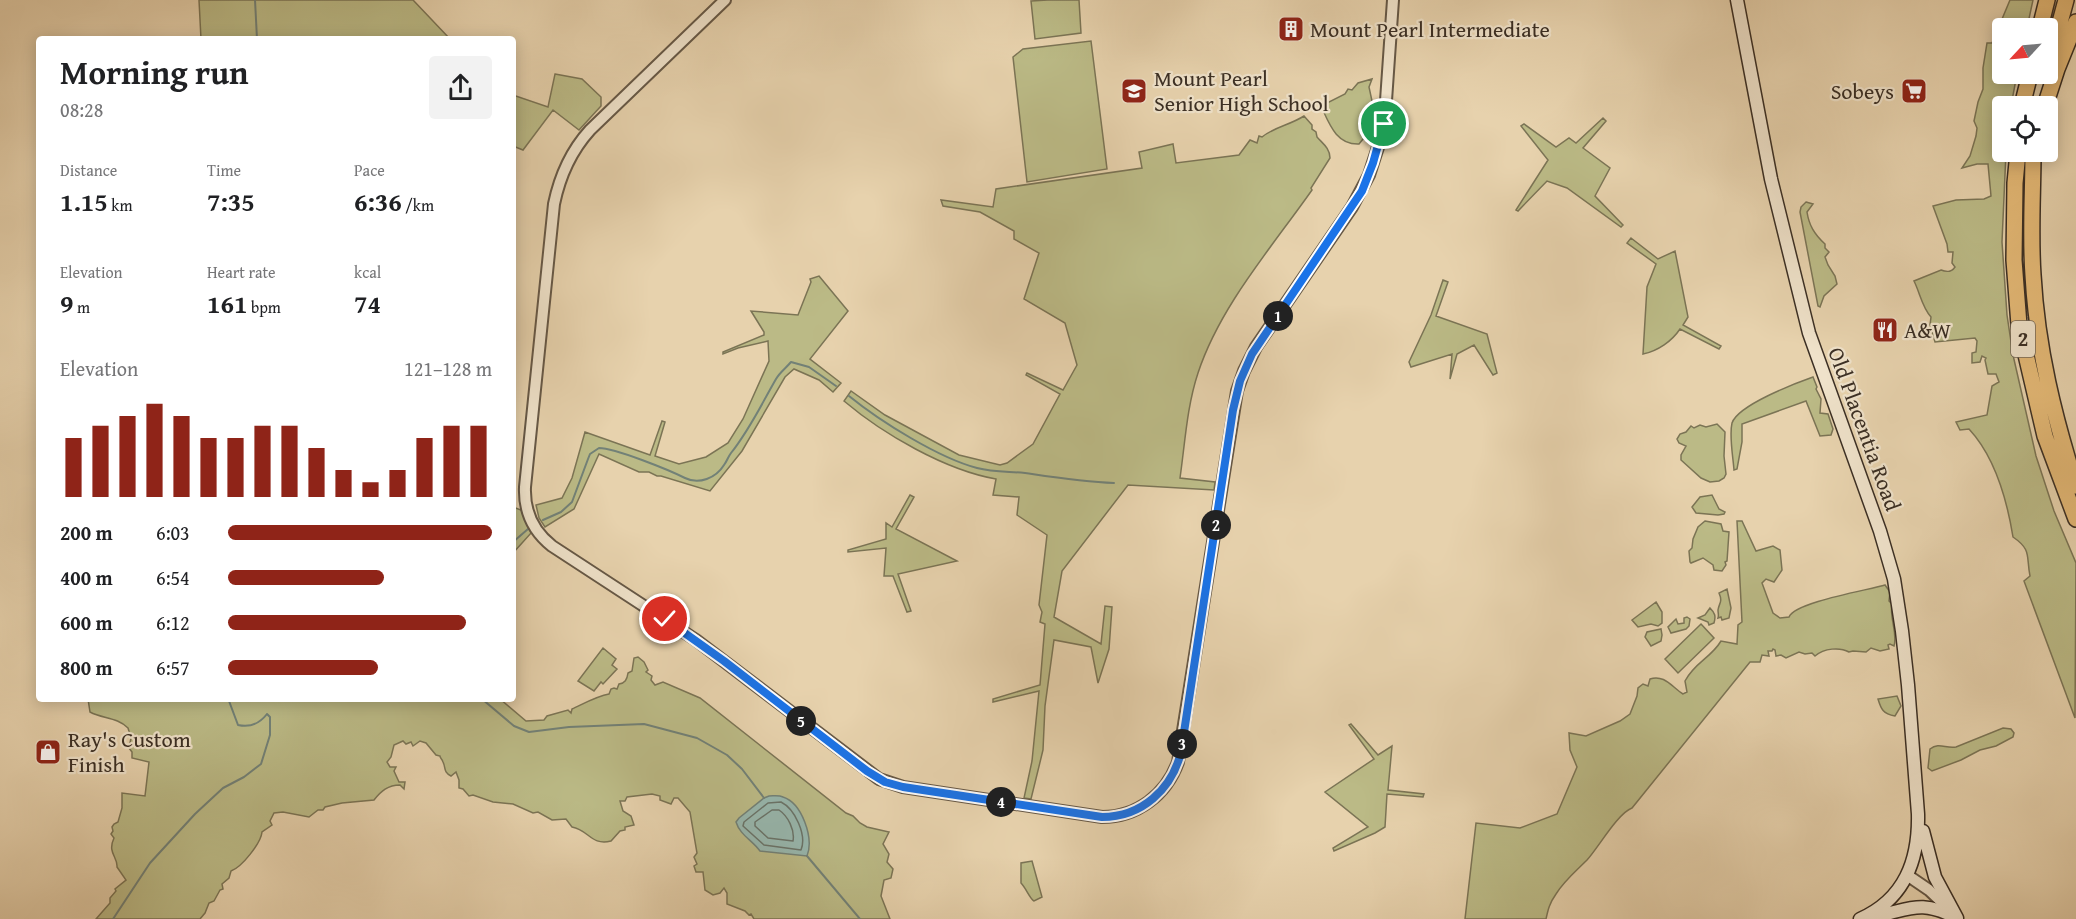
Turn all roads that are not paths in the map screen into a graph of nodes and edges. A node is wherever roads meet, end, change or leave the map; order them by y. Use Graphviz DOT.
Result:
graph roads {
  1 [pos="725,0"];
  2 [pos="1393,0"];
  3 [pos="1737,0"];
  4 [pos="2037,0"];
  5 [pos="2047,0"];
  6 [pos="2067,0"];
  7 [pos="2033,18"];
  8 [pos="2042,18"];
  9 [pos="2076,22"];
  10 [pos="2058,32"];
  11 [pos="2048,96"];
  12 [pos="2017,162"];
  13 [pos="2033,162"];
  14 [pos="2076,486"];
  15 [pos="2076,519"];
  16 [pos="1918,814"];
  17 [pos="1907,874"];
  18 [pos="1862,918"];
  19 [pos="1957,919"];
  1 -- 2 [label="street"];
  3 -- 16 [label="main road, Old Placentia Road"];
  4 -- 7 [label="highway"];
  5 -- 8 [label="highway"];
  6 -- 10 [label="highway"];
  9 -- 11 [label="highway"];
  12 -- 15 [label="highway, 2"];
  13 -- 14 [label="highway, 2"];
  16 -- 17 [label="main road, Old Placentia Road"];
  16 -- 19 [label="main road"];
  17 -- 18 [label="main road, Old Placentia Road"];
  17 -- 19 [label="street"];
  18 -- 19 [label="main road"];
}
